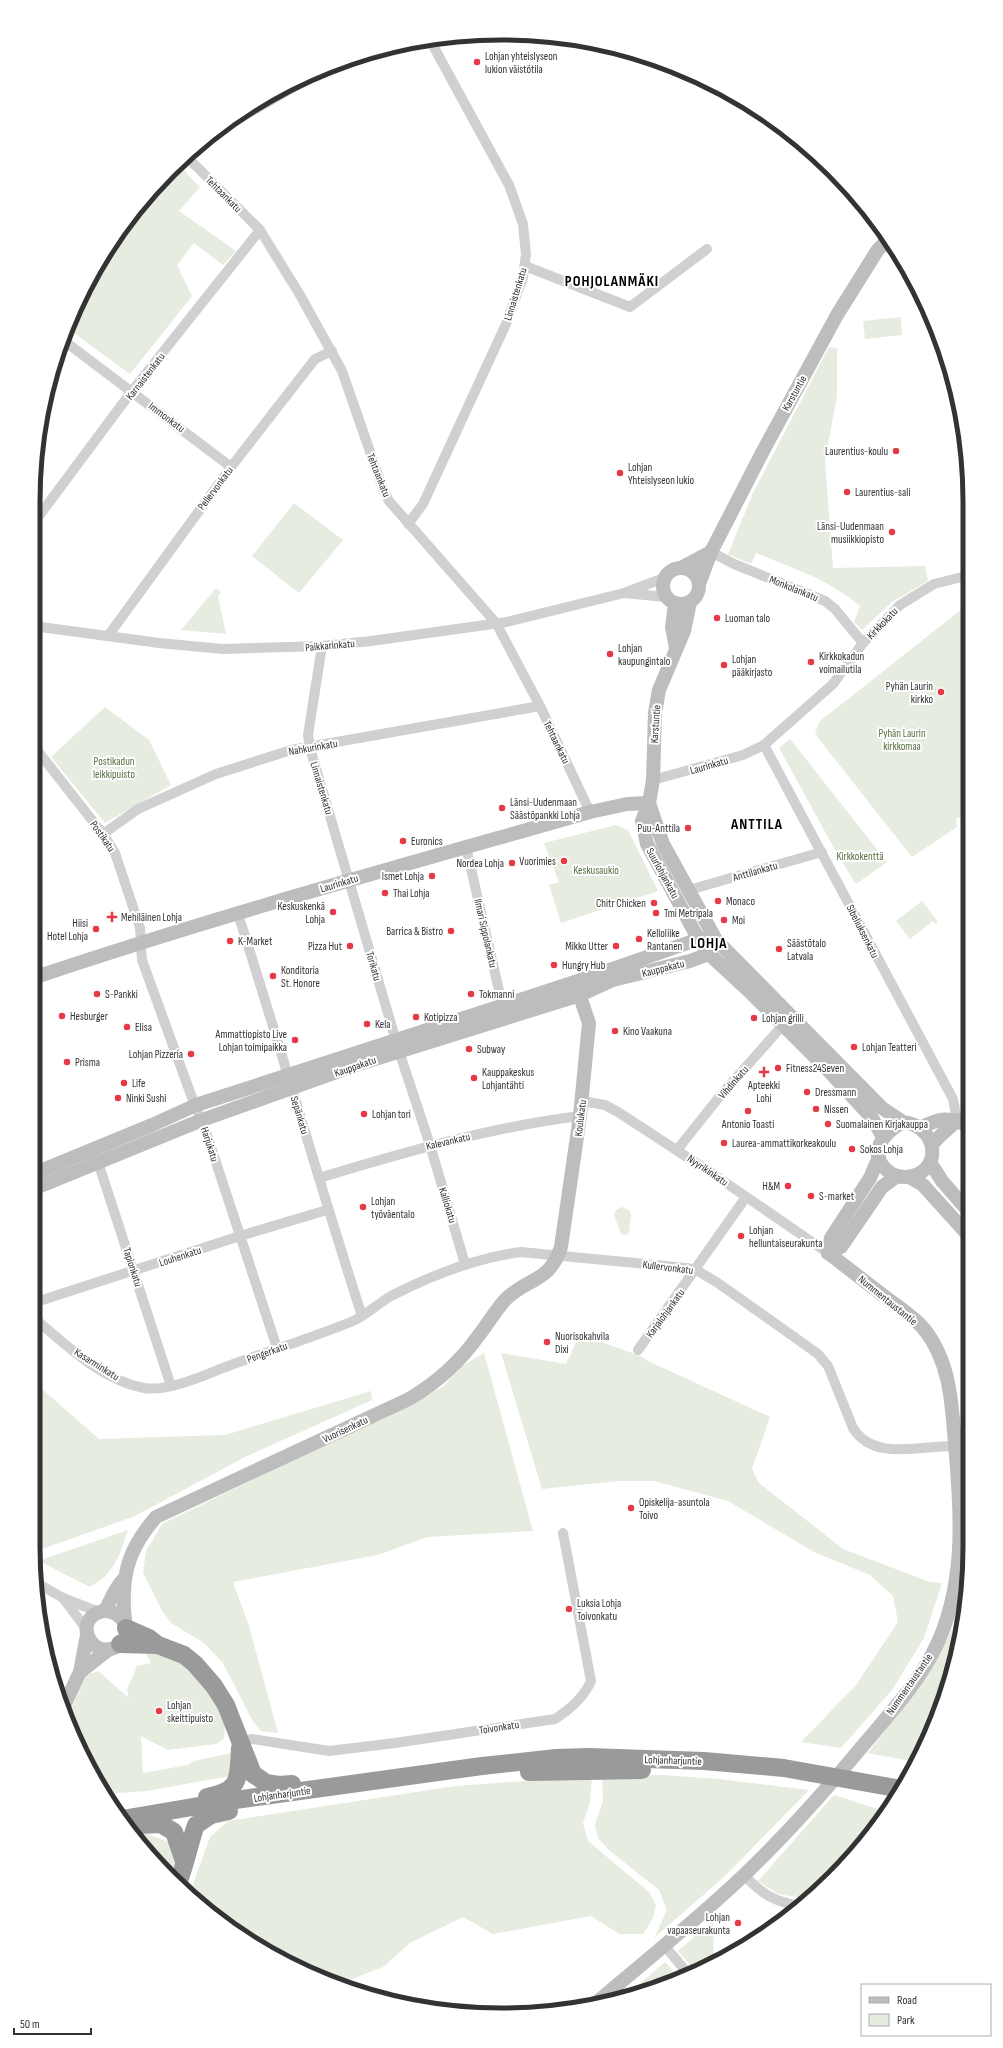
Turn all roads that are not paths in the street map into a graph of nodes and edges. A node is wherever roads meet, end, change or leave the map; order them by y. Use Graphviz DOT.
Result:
graph roads {
  1 [pos="433,45"];
  2 [pos="191,160"];
  3 [pos="260,230"];
  4 [pos="884,243"];
  5 [pos="707,249"];
  6 [pos="525,266"];
  7 [pos="68,343"];
  8 [pos="332,351"];
  9 [pos="132,391"];
  10 [pos="232,467"];
  11 [pos="40,515"];
  12 [pos="408,524"];
  13 [pos="711,552"];
  14 [pos="681,568"];
  15 [pos="963,577"];
  16 [pos="664,578"];
  17 [pos="699,584"];
  18 [pos="624,593"];
  19 [pos="671,600"];
  20 [pos="690,602"];
  21 [pos="496,623"];
  22 [pos="40,627"];
  23 [pos="108,636"];
  24 [pos="863,643"];
  25 [pos="322,646"];
  26 [pos="676,648"];
  27 [pos="540,706"];
  28 [pos="764,745"];
  29 [pos="310,748"];
  30 [pos="40,754"];
  31 [pos="653,780"];
  32 [pos="650,803"];
  33 [pos="590,812"];
  34 [pos="103,834"];
  35 [pos="466,847"];
  36 [pos="822,852"];
  37 [pos="349,880"];
  38 [pos="689,890"];
  39 [pos="238,914"];
  40 [pos="699,939"];
  41 [pos="716,940"];
  42 [pos="142,942"];
  43 [pos="709,954"];
  44 [pos="40,976"];
  45 [pos="578,988"];
  46 [pos="504,1011"];
  47 [pos="783,1025"];
  48 [pos="398,1045"];
  49 [pos="289,1082"];
  50 [pos="582,1101"];
  51 [pos="196,1105"];
  52 [pos="580,1116"];
  53 [pos="202,1120"];
  54 [pos="903,1122"];
  55 [pos="963,1123"];
  56 [pos="920,1128"];
  57 [pos="883,1137"];
  58 [pos="430,1145"];
  59 [pos="932,1145"];
  60 [pos="93,1149"];
  61 [pos="677,1150"];
  62 [pos="879,1157"];
  63 [pos="930,1162"];
  64 [pos="99,1163"];
  65 [pos="40,1171"];
  66 [pos="903,1176"];
  67 [pos="318,1178"];
  68 [pos="40,1185"];
  69 [pos="746,1197"];
  70 [pos="963,1205"];
  71 [pos="328,1210"];
  72 [pos="963,1229"];
  73 [pos="240,1236"];
  74 [pos="828,1253"];
  75 [pos="558,1256"];
  76 [pos="466,1264"];
  77 [pos="696,1270"];
  78 [pos="134,1271"];
  79 [pos="40,1301"];
  80 [pos="362,1316"];
  81 [pos="40,1323"];
  82 [pos="277,1348"];
  83 [pos="638,1350"];
  84 [pos="171,1386"];
  85 [pos="955,1446"];
  86 [pos="963,1467"];
  87 [pos="563,1533"];
  88 [pos="123,1580"];
  89 [pos="42,1589"];
  90 [pos="63,1598"];
  91 [pos="102,1611"];
  92 [pos="125,1625"];
  93 [pos="87,1632"];
  94 [pos="158,1645"];
  95 [pos="114,1647"];
  96 [pos="80,1672"];
  97 [pos="66,1701"];
  98 [pos="241,1741"];
  99 [pos="347,1785"];
  100 [pos="893,1791"];
  101 [pos="255,1798"];
  102 [pos="178,1810"];
  103 [pos="129,1818"];
  104 [pos="133,1824"];
  105 [pos="184,1861"];
  106 [pos="744,1875"];
  107 [pos="180,1877"];
  108 [pos="792,1905"];
  109 [pos="664,1945"];
  110 [pos="685,1970"];
  111 [pos="604,1996"];
  1 -- 6 [label="street, Linnaistenkatu"];
  2 -- 3 [label="street, Tehtaankatu"];
  3 -- 8 [label="street, Tehtaankatu"];
  3 -- 9 [label="street, Karnaistenkatu"];
  4 -- 13 [label="main road, Karstuntie"];
  5 -- 6 [label="street"];
  6 -- 12 [label="street, Linnaistenkatu"];
  7 -- 9 [label="street, Immonkatu"];
  8 -- 10 [label="street, Pellervonkatu"];
  8 -- 12 [label="street, Tehtaankatu"];
  9 -- 10 [label="street, Immonkatu"];
  9 -- 11 [label="street, Karnaistenkatu"];
  10 -- 23 [label="street, Pellervonkatu"];
  12 -- 21 [label="street, Tehtaankatu"];
  13 -- 14 [label="main road"];
  13 -- 17 [label="main road, Karstuntie"];
  13 -- 24 [label="street, Monkolankatu"];
  14 -- 16 [label="main road"];
  14 -- 17 [label="main road"];
  15 -- 24 [label="street, Kirkkokatu"];
  16 -- 18 [label="street, Paikkarinkatu"];
  16 -- 19 [label="main road"];
  17 -- 20 [label="main road"];
  18 -- 19 [label="street, Paikkarinkatu"];
  18 -- 21 [label="street, Paikkarinkatu"];
  19 -- 20 [label="main road"];
  19 -- 26 [label="main road"];
  20 -- 26 [label="main road, Karstuntie"];
  21 -- 25 [label="street, Paikkarinkatu"];
  21 -- 27 [label="street, Tehtaankatu"];
  22 -- 23 [label="street, Paikkarinkatu"];
  23 -- 25 [label="street, Paikkarinkatu"];
  24 -- 28 [label="street, Kirkkokatu"];
  25 -- 29 [label="street, Linnaistenkatu"];
  26 -- 31 [label="main road, Karstuntie"];
  27 -- 29 [label="street, Nahkurinkatu"];
  27 -- 33 [label="street, Tehtaankatu"];
  28 -- 31 [label="street, Laurinkatu"];
  28 -- 36 [label="street, Sibeliuksenkatu"];
  29 -- 34 [label="street, Nahkurinkatu"];
  29 -- 37 [label="street, Linnaistenkatu"];
  30 -- 34 [label="street, Postikatu"];
  31 -- 32 [label="main road, Karstuntie"];
  32 -- 33 [label="main road, Laurinkatu"];
  32 -- 38 [label="main road, Suurlohjankatu"];
  32 -- 40 [label="main road, Suurlohjankatu"];
  33 -- 35 [label="main road, Laurinkatu"];
  34 -- 42 [label="street, Postikatu"];
  35 -- 37 [label="main road, Laurinkatu"];
  35 -- 46 [label="street, Ilmari Sippolankatu"];
  36 -- 38 [label="street, Anttilankatu"];
  36 -- 55 [label="street, Sibeliuksenkatu"];
  37 -- 39 [label="main road, Laurinkatu"];
  37 -- 48 [label="street, Torikatu"];
  38 -- 41 [label="main road, Suurlohjankatu"];
  39 -- 42 [label="main road, Laurinkatu"];
  39 -- 49 [label="street, Sepänkatu"];
  40 -- 41 [label="main road, Kauppakatu"];
  40 -- 43 [label="main road, Suurlohjankatu"];
  40 -- 45 [label="main road, Kauppakatu"];
  41 -- 43 [label="main road"];
  41 -- 54 [label="main road, Suurlohjankatu"];
  42 -- 44 [label="main road, Laurinkatu"];
  42 -- 51 [label="street, Harjukatu"];
  43 -- 45 [label="main road, Kauppakatu"];
  43 -- 47 [label="main road, Suurlohjankatu"];
  45 -- 46 [label="main road, Kauppakatu"];
  45 -- 50 [label="main road, Koulukatu"];
  46 -- 48 [label="main road, Kauppakatu"];
  47 -- 57 [label="main road, Suurlohjankatu"];
  47 -- 61 [label="street, Vihdinkatu"];
  48 -- 49 [label="main road, Kauppakatu"];
  48 -- 58 [label="street, Torikatu"];
  49 -- 51 [label="main road, Kauppakatu"];
  49 -- 53 [label="main road, Kauppakatu"];
  49 -- 67 [label="street, Sepänkatu"];
  50 -- 52 [label="main road, Koulukatu"];
  50 -- 61 [label="street, Nyyrikinkatu"];
  51 -- 53 [label="street, Harjukatu"];
  51 -- 60 [label="main road, Kauppakatu"];
  52 -- 58 [label="street, Kalevankatu"];
  52 -- 75 [label="main road, Koulukatu"];
  53 -- 64 [label="main road, Kauppakatu"];
  53 -- 73 [label="street, Harjukatu"];
  54 -- 56 [label="main road"];
  54 -- 57 [label="main road"];
  55 -- 56 [label="main road"];
  55 -- 59 [label="main road"];
  56 -- 59 [label="main road"];
  57 -- 62 [label="main road"];
  58 -- 67 [label="street, Kalevankatu"];
  58 -- 76 [label="street, Kalliokatu"];
  59 -- 63 [label="main road"];
  60 -- 64 [label="street, Tapionkatu"];
  60 -- 65 [label="main road, Kauppakatu"];
  61 -- 69 [label="street, Nyyrikinkatu"];
  62 -- 66 [label="main road"];
  62 -- 74 [label="main road"];
  63 -- 66 [label="main road"];
  63 -- 70 [label="main road"];
  64 -- 68 [label="main road, Kauppakatu"];
  64 -- 78 [label="street, Tapionkatu"];
  66 -- 72 [label="main road"];
  66 -- 74 [label="main road"];
  67 -- 71 [label="street, Sepänkatu"];
  69 -- 74 [label="street, Nyyrikinkatu"];
  69 -- 77 [label="street, Karjalohjankatu"];
  71 -- 73 [label="street, Louhenkatu"];
  71 -- 80 [label="street, Sepänkatu"];
  73 -- 78 [label="street, Louhenkatu"];
  73 -- 82 [label="street, Harjukatu"];
  74 -- 85 [label="main road, Nummentaustantie"];
  75 -- 76 [label="street, Kullervonkatu"];
  75 -- 77 [label="street, Kullervonkatu"];
  75 -- 88 [label="main road, Vuorisenkatu"];
  76 -- 80 [label="street, Kullervonkatu"];
  77 -- 83 [label="street, Karjalohjankatu"];
  77 -- 85 [label="street, Kullervonkatu"];
  78 -- 79 [label="street, Louhenkatu"];
  78 -- 84 [label="street, Tapionkatu"];
  80 -- 82 [label="street, Pengerkatu"];
  81 -- 84 [label="street, Kasarminkatu"];
  82 -- 84 [label="street, Pengerkatu"];
  85 -- 86 [label="main road, Nummentaustantie"];
  86 -- 106 [label="main road, Nummentaustantie"];
  87 -- 98 [label="street, Toivonkatu"];
  88 -- 91 [label="main road, Vuorisenkatu"];
  88 -- 92 [label="main road, Vuorisenkatu"];
  89 -- 90 [label="street"];
  90 -- 91 [label="street"];
  90 -- 93 [label="street"];
  91 -- 92 [label="main road"];
  91 -- 93 [label="main road"];
  92 -- 94 [label="highway"];
  92 -- 95 [label="main road"];
  93 -- 95 [label="main road"];
  93 -- 96 [label="main road"];
  94 -- 95 [label="highway"];
  94 -- 98 [label="highway"];
  95 -- 96 [label="main road"];
  96 -- 97 [label="main road"];
  98 -- 99 [label="highway"];
  98 -- 102 [label="highway"];
  99 -- 100 [label="highway, Lohjanharjuntie"];
  99 -- 101 [label="highway, Lohjanharjuntie"];
  101 -- 102 [label="highway, Lohjanharjuntie"];
  101 -- 105 [label="highway"];
  102 -- 103 [label="highway, Lohjanharjuntie"];
  104 -- 105 [label="highway"];
  105 -- 107 [label="highway"];
  106 -- 108 [label="street"];
  106 -- 109 [label="main road, Nummentaustantie"];
  109 -- 110 [label="street"];
  109 -- 111 [label="main road, Nummentaustantie"];
}
